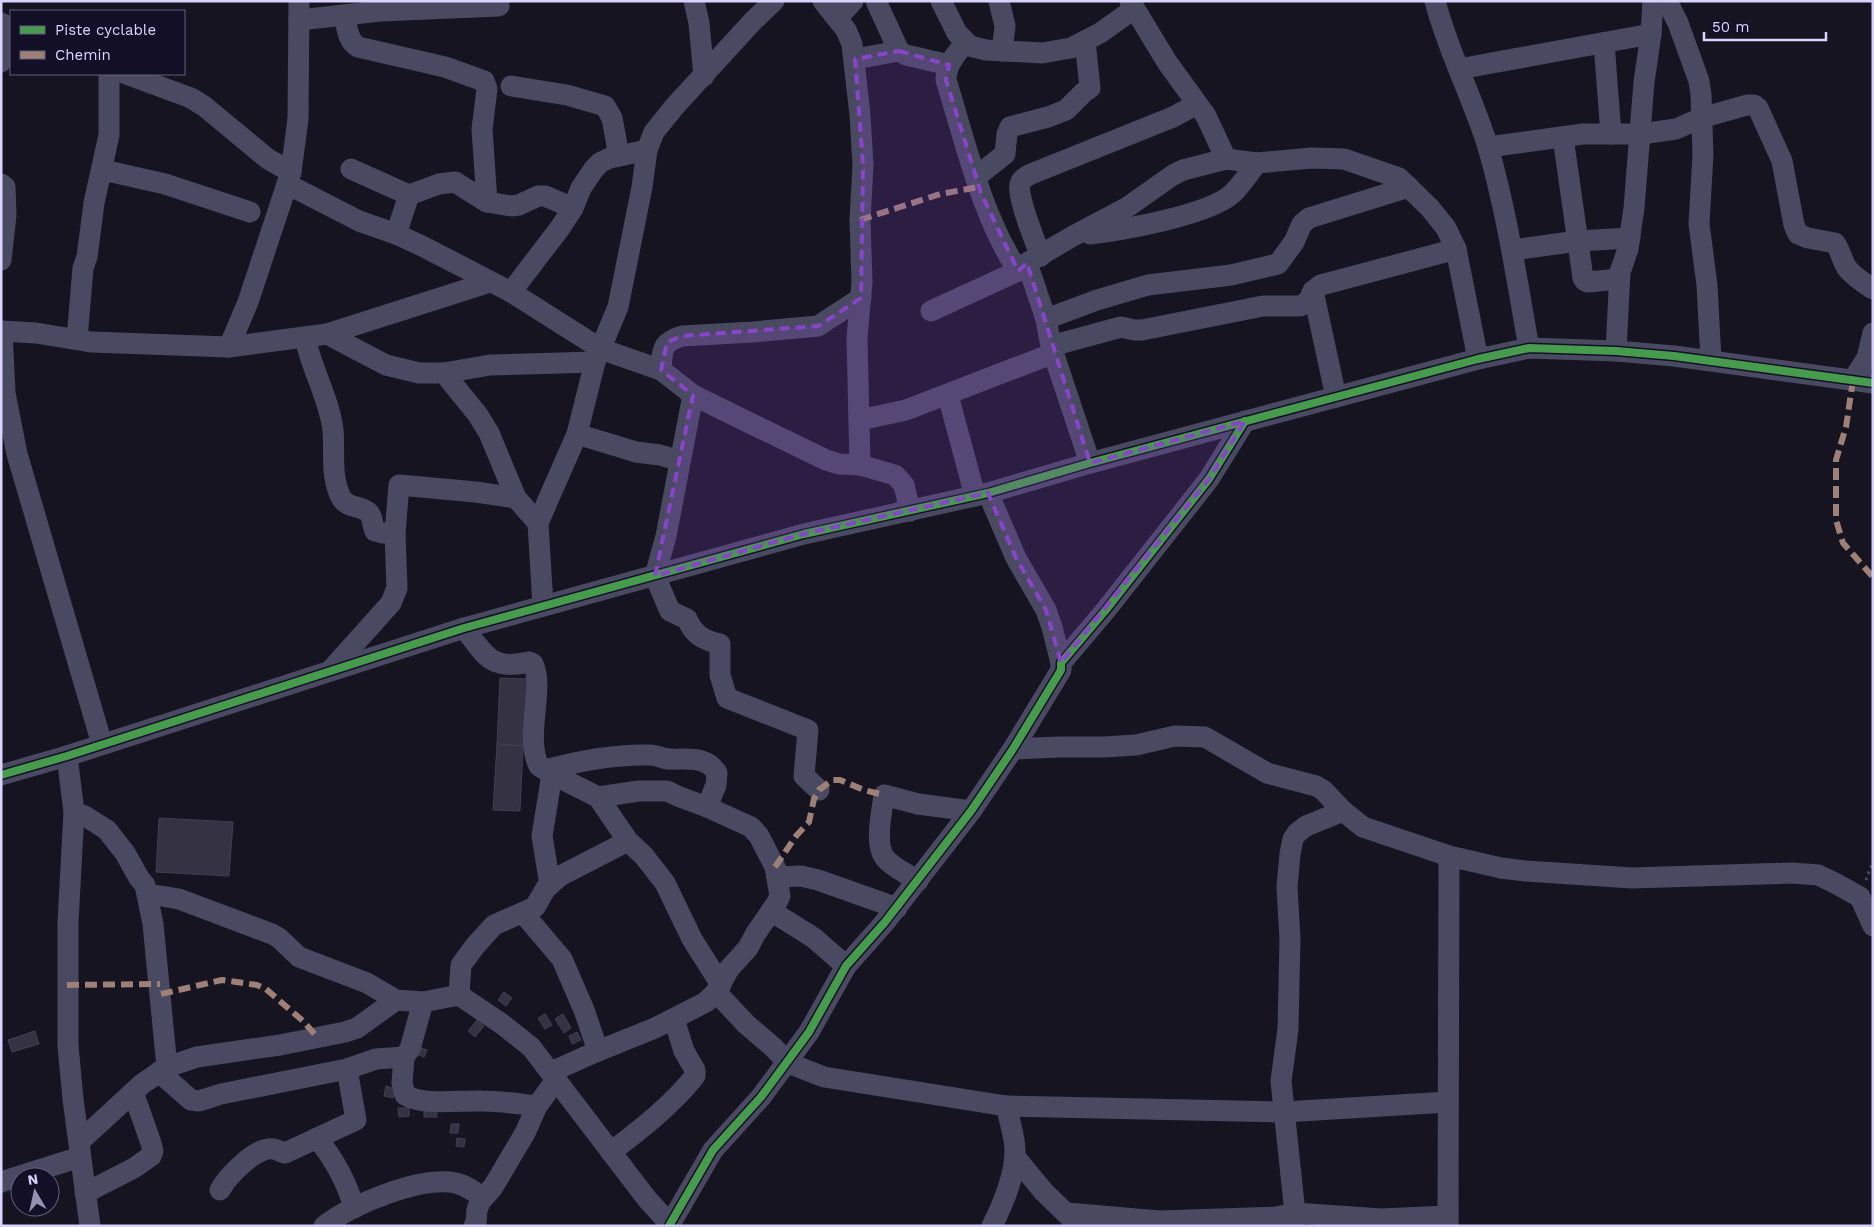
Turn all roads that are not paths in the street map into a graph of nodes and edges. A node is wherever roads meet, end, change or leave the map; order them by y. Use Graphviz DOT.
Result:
graph roads {
  1 [pos="694,1"];
  2 [pos="774,1"];
  3 [pos="853,1"];
  4 [pos="876,1"];
  5 [pos="941,1"];
  6 [pos="999,1"];
  7 [pos="1435,1"];
  8 [pos="1653,1"];
  9 [pos="1667,1"];
  10 [pos="1132,5"];
  11 [pos="499,6"];
  12 [pos="830,9"];
  13 [pos="299,11"];
  14 [pos="344,15"];
  15 [pos="1652,34"];
  16 [pos="10,41"];
  17 [pos="1085,41"];
  18 [pos="966,43"];
  19 [pos="1604,43"];
  20 [pos="1002,51"];
  21 [pos="899,52"];
  22 [pos="855,59"];
  23 [pos="1,62"];
  24 [pos="949,66"];
  25 [pos="1458,69"];
  26 [pos="109,75"];
  27 [pos="129,75"];
  28 [pos="704,76"];
  29 [pos="510,86"];
  30 [pos="1198,104"];
  31 [pos="1701,118"];
  32 [pos="1611,134"];
  33 [pos="1641,134"];
  34 [pos="1563,137"];
  35 [pos="1488,147"];
  36 [pos="647,150"];
  37 [pos="619,156"];
  38 [pos="1226,159"];
  39 [pos="1257,163"];
  40 [pos="352,169"];
  41 [pos="103,170"];
  42 [pos="976,177"];
  43 [pos="289,178"];
  44 [pos="1,184"];
  45 [pos="1409,187"];
  46 [pos="409,195"];
  47 [pos="487,202"];
  48 [pos="573,208"];
  49 [pos="250,212"];
  50 [pos="396,234"];
  51 [pos="1072,236"];
  52 [pos="1630,238"];
  53 [pos="1578,241"];
  54 [pos="1456,249"];
  55 [pos="1512,250"];
  56 [pos="1,260"];
  57 [pos="1028,263"];
  58 [pos="1619,279"];
  59 [pos="490,282"];
  60 [pos="1873,290"];
  61 [pos="1313,291"];
  62 [pos="511,292"];
  63 [pos="861,298"];
  64 [pos="931,311"];
  65 [pos="1046,318"];
  66 [pos="2,331"];
  67 [pos="1873,333"];
  68 [pos="327,334"];
  69 [pos="305,337"];
  70 [pos="77,340"];
  71 [pos="229,347"];
  72 [pos="1529,348"];
  73 [pos="1053,349"];
  74 [pos="1616,351"];
  75 [pos="598,356"];
  76 [pos="1478,359"];
  77 [pos="1711,360"];
  78 [pos="661,370"];
  79 [pos="444,373"];
  80 [pos="1863,382"];
  81 [pos="693,395"];
  82 [pos="948,395"];
  83 [pos="1336,397"];
  84 [pos="860,420"];
  85 [pos="1245,422"];
  86 [pos="577,434"];
  87 [pos="680,461"];
  88 [pos="1090,463"];
  89 [pos="860,466"];
  90 [pos="982,495"];
  91 [pos="516,498"];
  92 [pos="910,510"];
  93 [pos="538,523"];
  94 [pos="395,533"];
  95 [pos="655,576"];
  96 [pos="544,606"];
  97 [pos="464,628"];
  98 [pos="1061,663"];
  99 [pos="330,670"];
  100 [pos="102,744"];
  101 [pos="1012,749"];
  102 [pos="67,756"];
  103 [pos="548,772"];
  104 [pos="1,775"];
  105 [pos="819,790"];
  106 [pos="598,797"];
  107 [pos="707,807"];
  108 [pos="971,811"];
  109 [pos="1344,811"];
  110 [pos="74,812"];
  111 [pos="628,841"];
  112 [pos="1450,856"];
  113 [pos="778,877"];
  114 [pos="918,881"];
  115 [pos="550,885"];
  116 [pos="148,894"];
  117 [pos="897,908"];
  118 [pos="771,911"];
  119 [pos="523,913"];
  120 [pos="1873,926"];
  121 [pos="846,966"];
  122 [pos="718,989"];
  123 [pos="459,995"];
  124 [pos="396,1000"];
  125 [pos="423,1002"];
  126 [pos="674,1019"];
  127 [pos="598,1051"];
  128 [pos="404,1057"];
  129 [pos="788,1063"];
  130 [pos="347,1069"];
  131 [pos="163,1070"];
  132 [pos="554,1076"];
  133 [pos="133,1092"];
  134 [pos="1448,1102"];
  135 [pos="537,1106"];
  136 [pos="1006,1106"];
  137 [pos="1284,1112"];
  138 [pos="317,1138"];
  139 [pos="80,1150"];
  140 [pos="611,1152"];
  141 [pos="1015,1157"];
  142 [pos="1,1182"];
  143 [pos="220,1190"];
  144 [pos="85,1193"];
  145 [pos="483,1198"];
  146 [pos="354,1208"];
  147 [pos="1073,1220"];
  148 [pos="1295,1220"];
  149 [pos="1448,1221"];
  150 [pos="479,1223"];
  151 [pos="669,1225"];
  152 [pos="90,1226"];
  153 [pos="324,1226"];
  154 [pos="992,1226"];
  1 -- 28 [label="street"];
  2 -- 28 [label="street"];
  3 -- 12 [label="street"];
  4 -- 21 [label="street"];
  5 -- 18 [label="street"];
  6 -- 20 [label="street"];
  7 -- 25 [label="street"];
  8 -- 15 [label="street"];
  9 -- 31 [label="street"];
  10 -- 17 [label="street"];
  10 -- 30 [label="street"];
  11 -- 14 [label="street"];
  12 -- 22 [label="street"];
  13 -- 14 [label="street"];
  13 -- 43 [label="street"];
  14 -- 47 [label="street"];
  15 -- 19 [label="street"];
  15 -- 33 [label="street"];
  16 -- 23 [label="street"];
  17 -- 20 [label="street"];
  17 -- 42 [label="street"];
  18 -- 20 [label="street"];
  18 -- 24 [label="street"];
  19 -- 25 [label="street"];
  19 -- 32 [label="street"];
  21 -- 22 [label="street"];
  21 -- 24 [label="street"];
  22 -- 63 [label="street"];
  24 -- 42 [label="street"];
  25 -- 35 [label="street"];
  26 -- 41 [label="street"];
  27 -- 43 [label="street"];
  28 -- 36 [label="street"];
  29 -- 37 [label="street"];
  30 -- 38 [label="street"];
  30 -- 57 [label="street"];
  31 -- 33 [label="street"];
  31 -- 60 [label="street"];
  31 -- 77 [label="street"];
  32 -- 33 [label="street"];
  32 -- 34 [label="street"];
  33 -- 52 [label="street"];
  34 -- 35 [label="street"];
  34 -- 53 [label="street"];
  35 -- 55 [label="street"];
  36 -- 37 [label="street"];
  36 -- 75 [label="street"];
  37 -- 48 [label="street"];
  38 -- 39 [label="street"];
  38 -- 51 [label="street"];
  39 -- 45 [label="street"];
  39 -- 51 [label="street"];
  40 -- 46 [label="street"];
  41 -- 49 [label="street"];
  41 -- 70 [label="street"];
  42 -- 57 [label="street"];
  43 -- 50 [label="street"];
  43 -- 71 [label="street"];
  44 -- 56 [label="street"];
  45 -- 54 [label="street"];
  45 -- 65 [label="street"];
  46 -- 47 [label="street"];
  46 -- 50 [label="street"];
  47 -- 48 [label="street"];
  48 -- 62 [label="street"];
  50 -- 59 [label="street"];
  51 -- 57 [label="street"];
  52 -- 53 [label="street"];
  52 -- 58 [label="street"];
  53 -- 55 [label="street"];
  53 -- 58 [label="street"];
  54 -- 61 [label="street"];
  54 -- 76 [label="street"];
  55 -- 72 [label="street"];
  57 -- 64 [label="street"];
  57 -- 65 [label="street"];
  58 -- 74 [label="street"];
  59 -- 62 [label="street"];
  59 -- 68 [label="street"];
  61 -- 73 [label="street"];
  61 -- 83 [label="street"];
  62 -- 75 [label="street"];
  63 -- 78 [label="street"];
  63 -- 84 [label="street"];
  65 -- 73 [label="street"];
  66 -- 70 [label="street"];
  66 -- 100 [label="street"];
  67 -- 80 [label="street"];
  68 -- 69 [label="street"];
  68 -- 79 [label="street"];
  69 -- 71 [label="street"];
  69 -- 94 [label="street"];
  70 -- 71 [label="street"];
  72 -- 74 [label="street"];
  72 -- 76 [label="street"];
  73 -- 82 [label="street"];
  73 -- 88 [label="street"];
  74 -- 77 [label="street"];
  75 -- 78 [label="street"];
  75 -- 79 [label="street"];
  75 -- 86 [label="street"];
  76 -- 83 [label="street"];
  77 -- 80 [label="street"];
  78 -- 81 [label="street"];
  79 -- 91 [label="street"];
  81 -- 87 [label="street"];
  81 -- 89 [label="street"];
  82 -- 84 [label="street"];
  82 -- 90 [label="street"];
  83 -- 85 [label="street"];
  84 -- 89 [label="street"];
  85 -- 88 [label="street"];
  85 -- 98 [label="street"];
  86 -- 87 [label="street"];
  86 -- 93 [label="street"];
  87 -- 95 [label="street"];
  88 -- 90 [label="street"];
  89 -- 92 [label="street"];
  90 -- 92 [label="street"];
  90 -- 98 [label="street"];
  91 -- 93 [label="street"];
  91 -- 94 [label="street"];
  92 -- 95 [label="street"];
  93 -- 96 [label="street"];
  94 -- 99 [label="street"];
  95 -- 96 [label="street"];
  95 -- 105 [label="street"];
  96 -- 97 [label="street"];
  97 -- 99 [label="street"];
  97 -- 103 [label="street"];
  98 -- 101 [label="street"];
  99 -- 100 [label="street"];
  100 -- 102 [label="street"];
  101 -- 108 [label="street"];
  101 -- 109 [label="street"];
  102 -- 104 [label="street"];
  102 -- 110 [label="street"];
  103 -- 106 [label="street"];
  103 -- 107 [label="street"];
  103 -- 115 [label="street"];
  106 -- 107 [label="street"];
  106 -- 111 [label="street"];
  107 -- 113 [label="street"];
  108 -- 114 [label="street"];
  108 -- 114 [label="street"];
  109 -- 112 [label="street"];
  109 -- 137 [label="street"];
  110 -- 116 [label="street"];
  110 -- 139 [label="street"];
  111 -- 115 [label="street"];
  111 -- 122 [label="street"];
  112 -- 120 [label="street"];
  112 -- 134 [label="street"];
  113 -- 117 [label="street"];
  113 -- 118 [label="street"];
  114 -- 117 [label="street"];
  115 -- 119 [label="street"];
  116 -- 124 [label="street"];
  116 -- 131 [label="street"];
  117 -- 121 [label="street"];
  118 -- 121 [label="street"];
  118 -- 122 [label="street"];
  119 -- 123 [label="street"];
  119 -- 127 [label="street"];
  121 -- 129 [label="street"];
  122 -- 126 [label="street"];
  122 -- 129 [label="street"];
  123 -- 125 [label="street"];
  123 -- 132 [label="street"];
  124 -- 125 [label="street"];
  124 -- 131 [label="street"];
  125 -- 128 [label="street"];
  126 -- 127 [label="street"];
  126 -- 140 [label="street"];
  127 -- 132 [label="street"];
  128 -- 130 [label="street"];
  128 -- 135 [label="street"];
  129 -- 136 [label="street"];
  129 -- 151 [label="street"];
  130 -- 131 [label="street"];
  130 -- 138 [label="street"];
  131 -- 133 [label="street"];
  132 -- 135 [label="street"];
  132 -- 140 [label="street"];
  133 -- 139 [label="street"];
  133 -- 144 [label="street"];
  134 -- 137 [label="street"];
  134 -- 149 [label="street"];
  135 -- 145 [label="street"];
  136 -- 137 [label="street"];
  136 -- 141 [label="street"];
  137 -- 148 [label="street"];
  138 -- 143 [label="street"];
  138 -- 146 [label="street"];
  139 -- 142 [label="street"];
  139 -- 144 [label="street"];
  140 -- 151 [label="street"];
  141 -- 147 [label="street"];
  141 -- 154 [label="street"];
  144 -- 152 [label="street"];
  145 -- 146 [label="street"];
  145 -- 150 [label="street"];
  146 -- 153 [label="street"];
  147 -- 148 [label="street"];
  148 -- 149 [label="street"];
}
